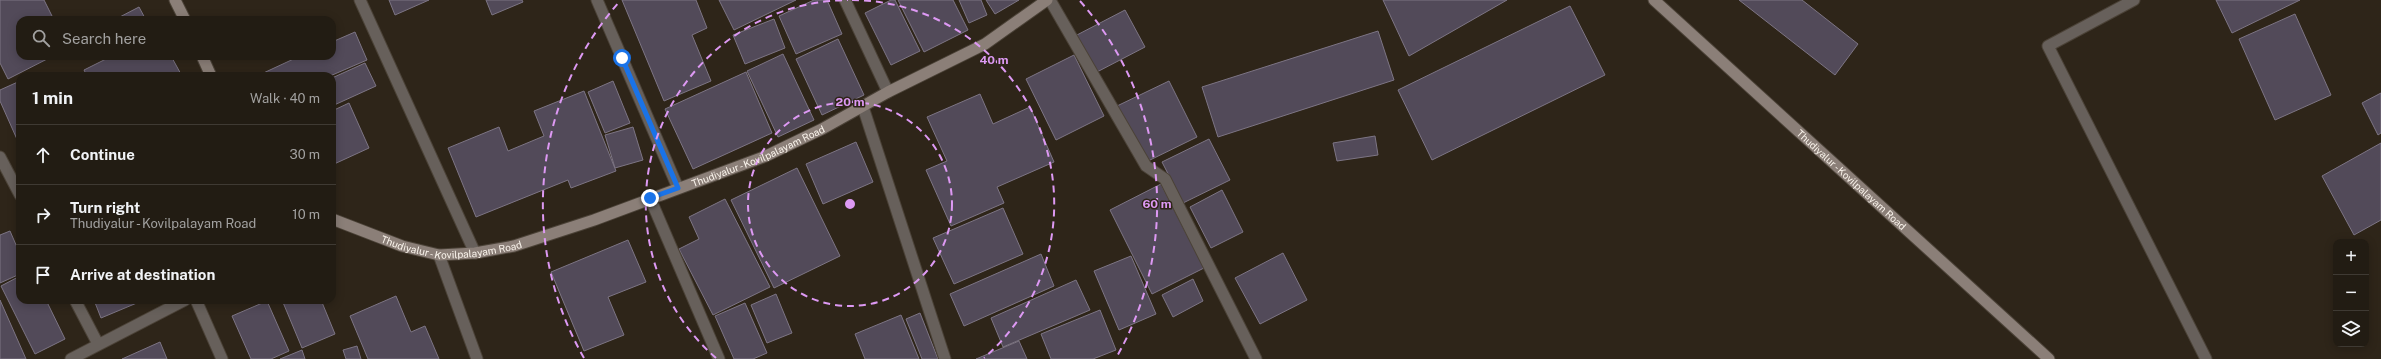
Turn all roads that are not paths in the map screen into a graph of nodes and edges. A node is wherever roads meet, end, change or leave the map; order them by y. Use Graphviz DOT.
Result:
graph roads {
  1 [pos="175,0"];
  2 [pos="360,0"];
  3 [pos="597,0"];
  4 [pos="845,0"];
  5 [pos="1049,0"];
  6 [pos="1654,0"];
  7 [pos="2134,0"];
  8 [pos="183,16"];
  9 [pos="204,60"];
  10 [pos="209,72"];
  11 [pos="888,92"];
  12 [pos="863,107"];
  13 [pos="0,157"];
  14 [pos="16,187"];
  15 [pos="678,188"];
  16 [pos="650,198"];
  17 [pos="336,221"];
  18 [pos="476,253"];
  19 [pos="439,255"];
  20 [pos="77,304"];
  21 [pos="176,304"];
  22 [pos="198,304"];
  23 [pos="98,344"];
  24 [pos="71,359"];
  25 [pos="222,359"];
  26 [pos="477,359"];
  27 [pos="719,359"];
  28 [pos="945,359"];
  29 [pos="1256,359"];
  30 [pos="2049,359"];
  31 [pos="2206,359"];
  1 -- 8 [label="main road"];
  2 -- 18 [label="street"];
  3 -- 15 [label="street"];
  4 -- 11 [label="street"];
  5 -- 11 [label="main road, Thudiyalur - Kovilpalayam Road"];
  5 -- 29 [label="street"];
  6 -- 30 [label="main road, Thudiyalur - Kovilpalayam Road"];
  7 -- 31 [label="street"];
  9 -- 10 [label="main road"];
  11 -- 12 [label="main road, Thudiyalur - Kovilpalayam Road"];
  12 -- 15 [label="main road, Thudiyalur - Kovilpalayam Road"];
  12 -- 28 [label="street"];
  13 -- 14 [label="street"];
  15 -- 16 [label="main road, Thudiyalur - Kovilpalayam Road"];
  16 -- 18 [label="main road, Thudiyalur - Kovilpalayam Road"];
  16 -- 27 [label="street"];
  17 -- 19 [label="main road, Thudiyalur - Kovilpalayam Road"];
  18 -- 19 [label="main road, Thudiyalur - Kovilpalayam Road"];
  19 -- 26 [label="street"];
  20 -- 23 [label="street"];
  21 -- 23 [label="street"];
  22 -- 25 [label="street"];
  23 -- 24 [label="street"];
}
